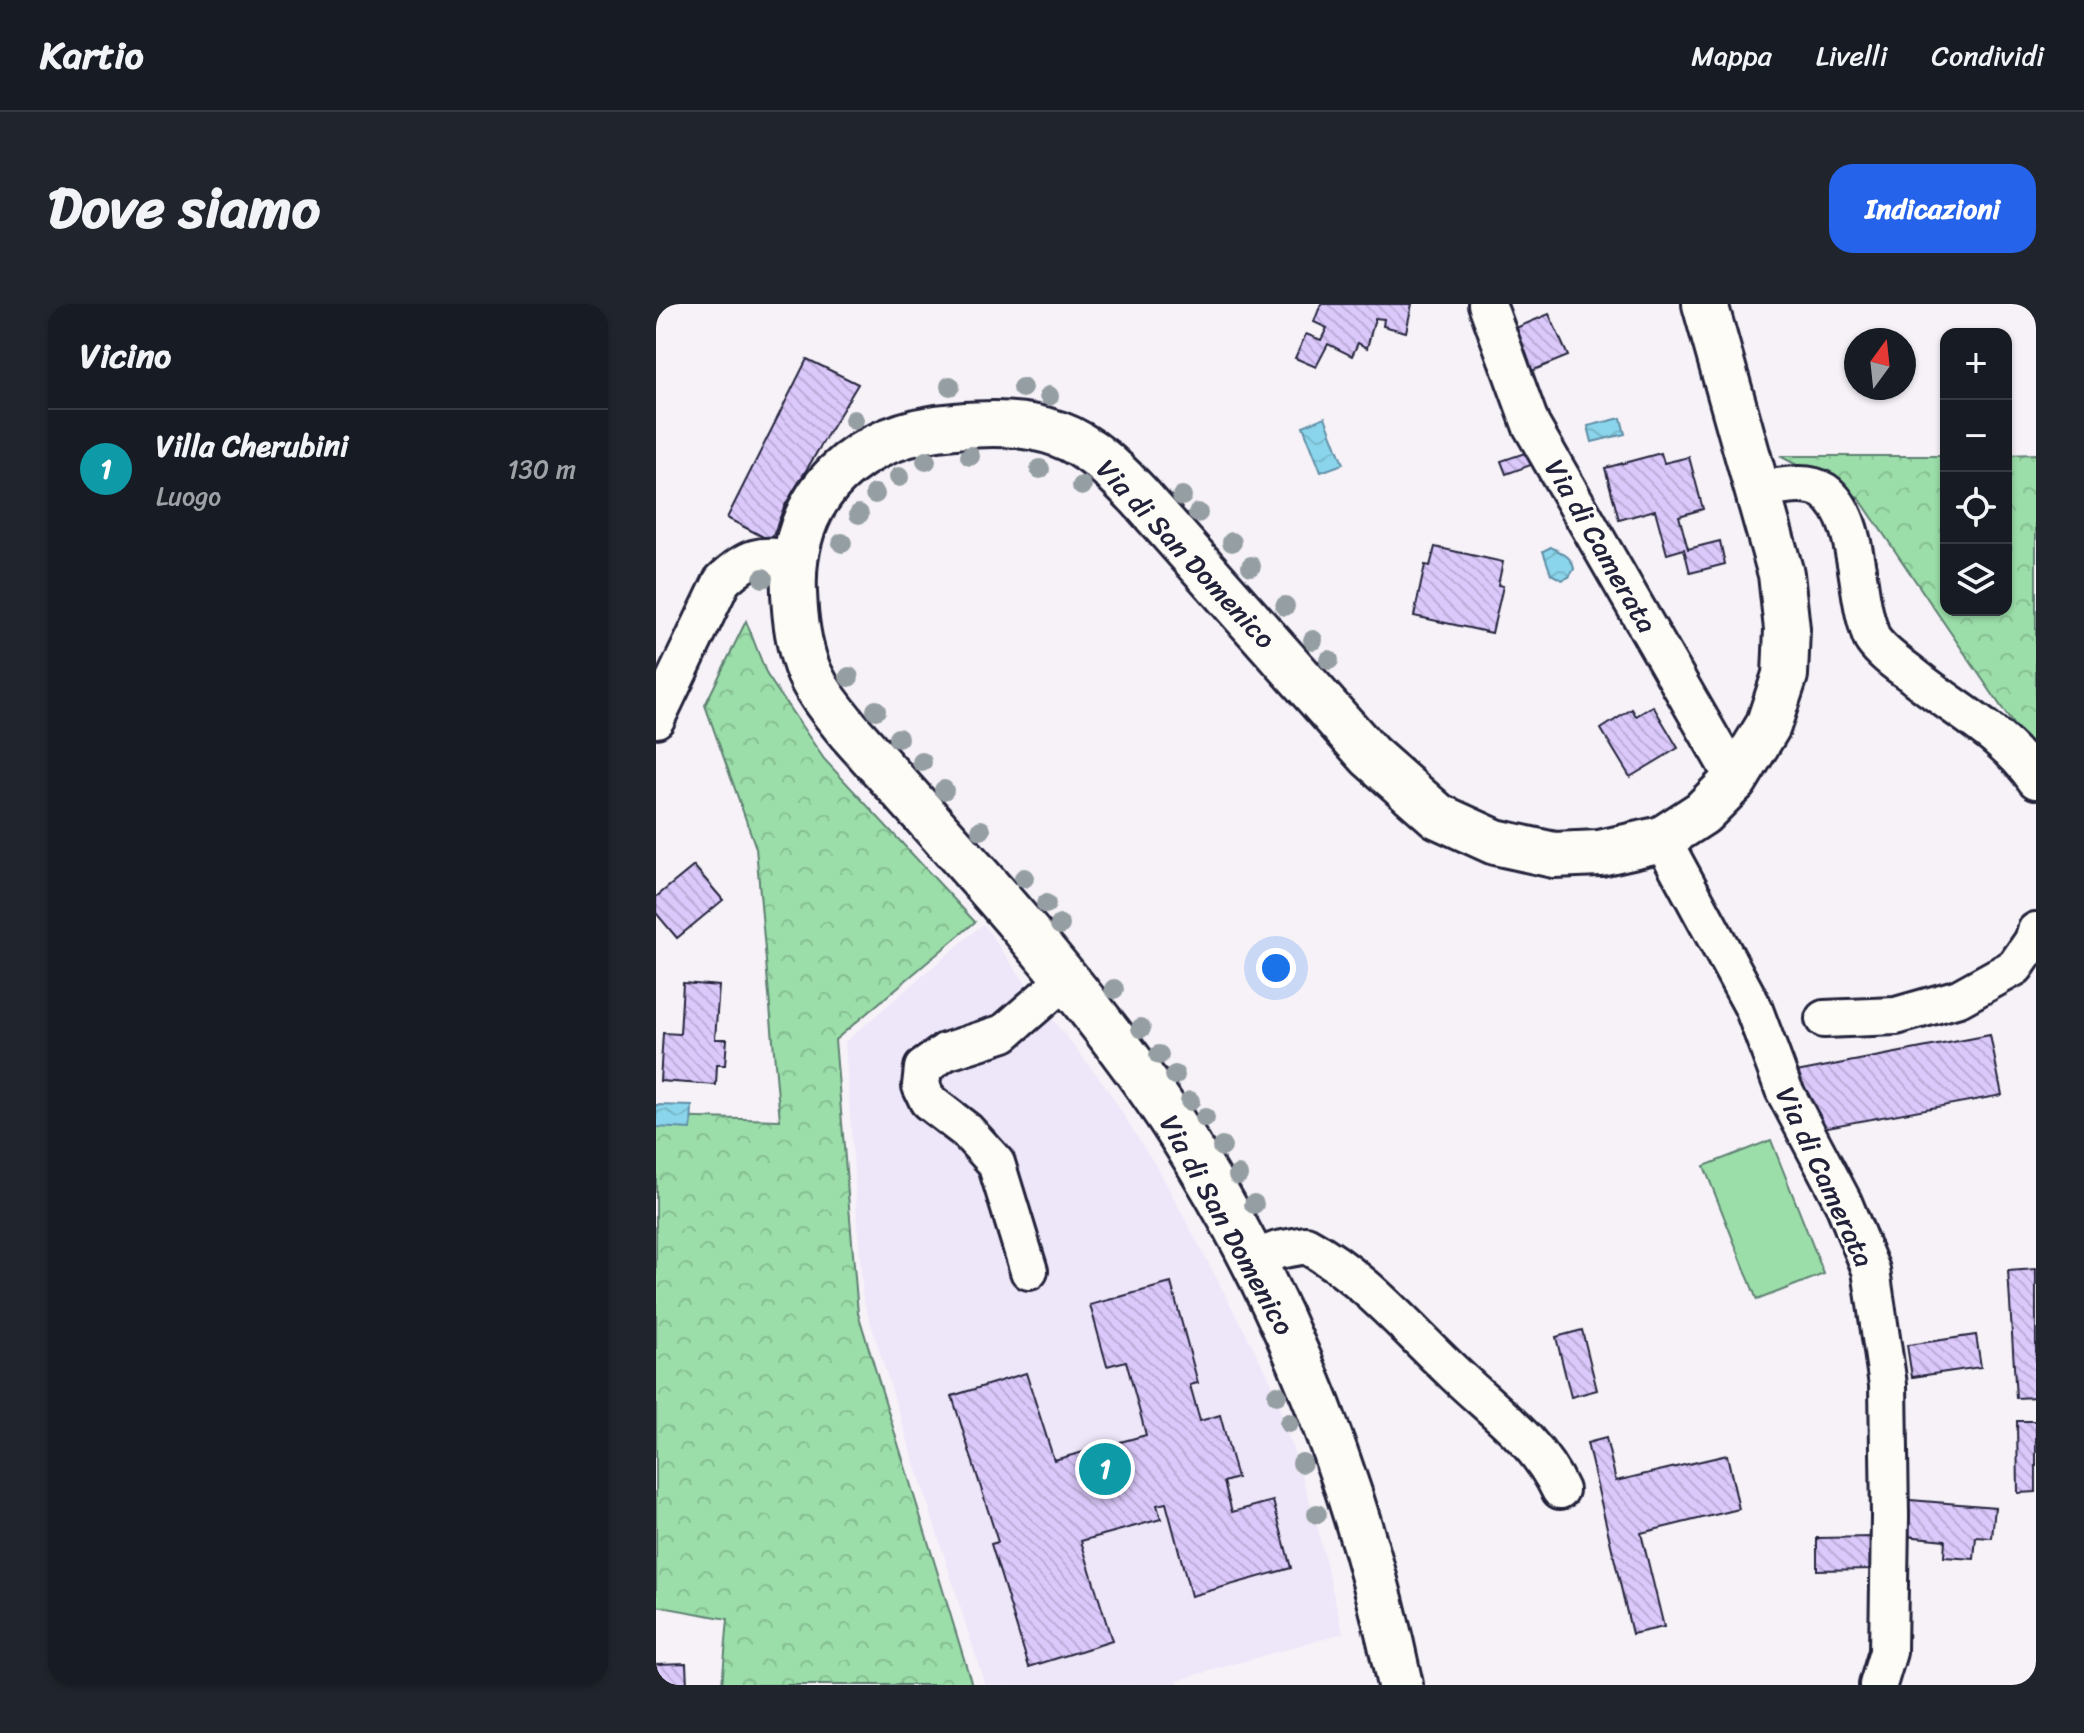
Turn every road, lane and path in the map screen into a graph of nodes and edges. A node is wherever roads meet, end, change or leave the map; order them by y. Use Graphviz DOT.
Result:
graph roads {
  1 [pos="1487,304"];
  2 [pos="1705,304"];
  3 [pos="1757,490"];
  4 [pos="795,560"];
  5 [pos="656,719"];
  6 [pos="1735,780"];
  7 [pos="2036,780"];
  8 [pos="1662,839"];
  9 [pos="2036,931"];
  10 [pos="1066,979"];
  11 [pos="1824,1019"];
  12 [pos="1251,1260"];
  13 [pos="1029,1271"];
  14 [pos="1560,1490"];
  15 [pos="1400,1685"];
  16 [pos="1878,1685"];
  1 -- 6 [label="street, Via di Camerata"];
  2 -- 3 [label="main road, Via di San Domenico"];
  3 -- 6 [label="main road, Via di San Domenico"];
  3 -- 7 [label="street"];
  4 -- 5 [label="street"];
  4 -- 8 [label="main road, Via di San Domenico"];
  4 -- 10 [label="main road, Via di San Domenico"];
  6 -- 8 [label="main road, Via di San Domenico"];
  8 -- 16 [label="street, Via di Camerata"];
  9 -- 11 [label="street"];
  10 -- 12 [label="main road, Via di San Domenico"];
  10 -- 13 [label="street"];
  12 -- 14 [label="street"];
  12 -- 15 [label="main road, Via di San Domenico"];
}
